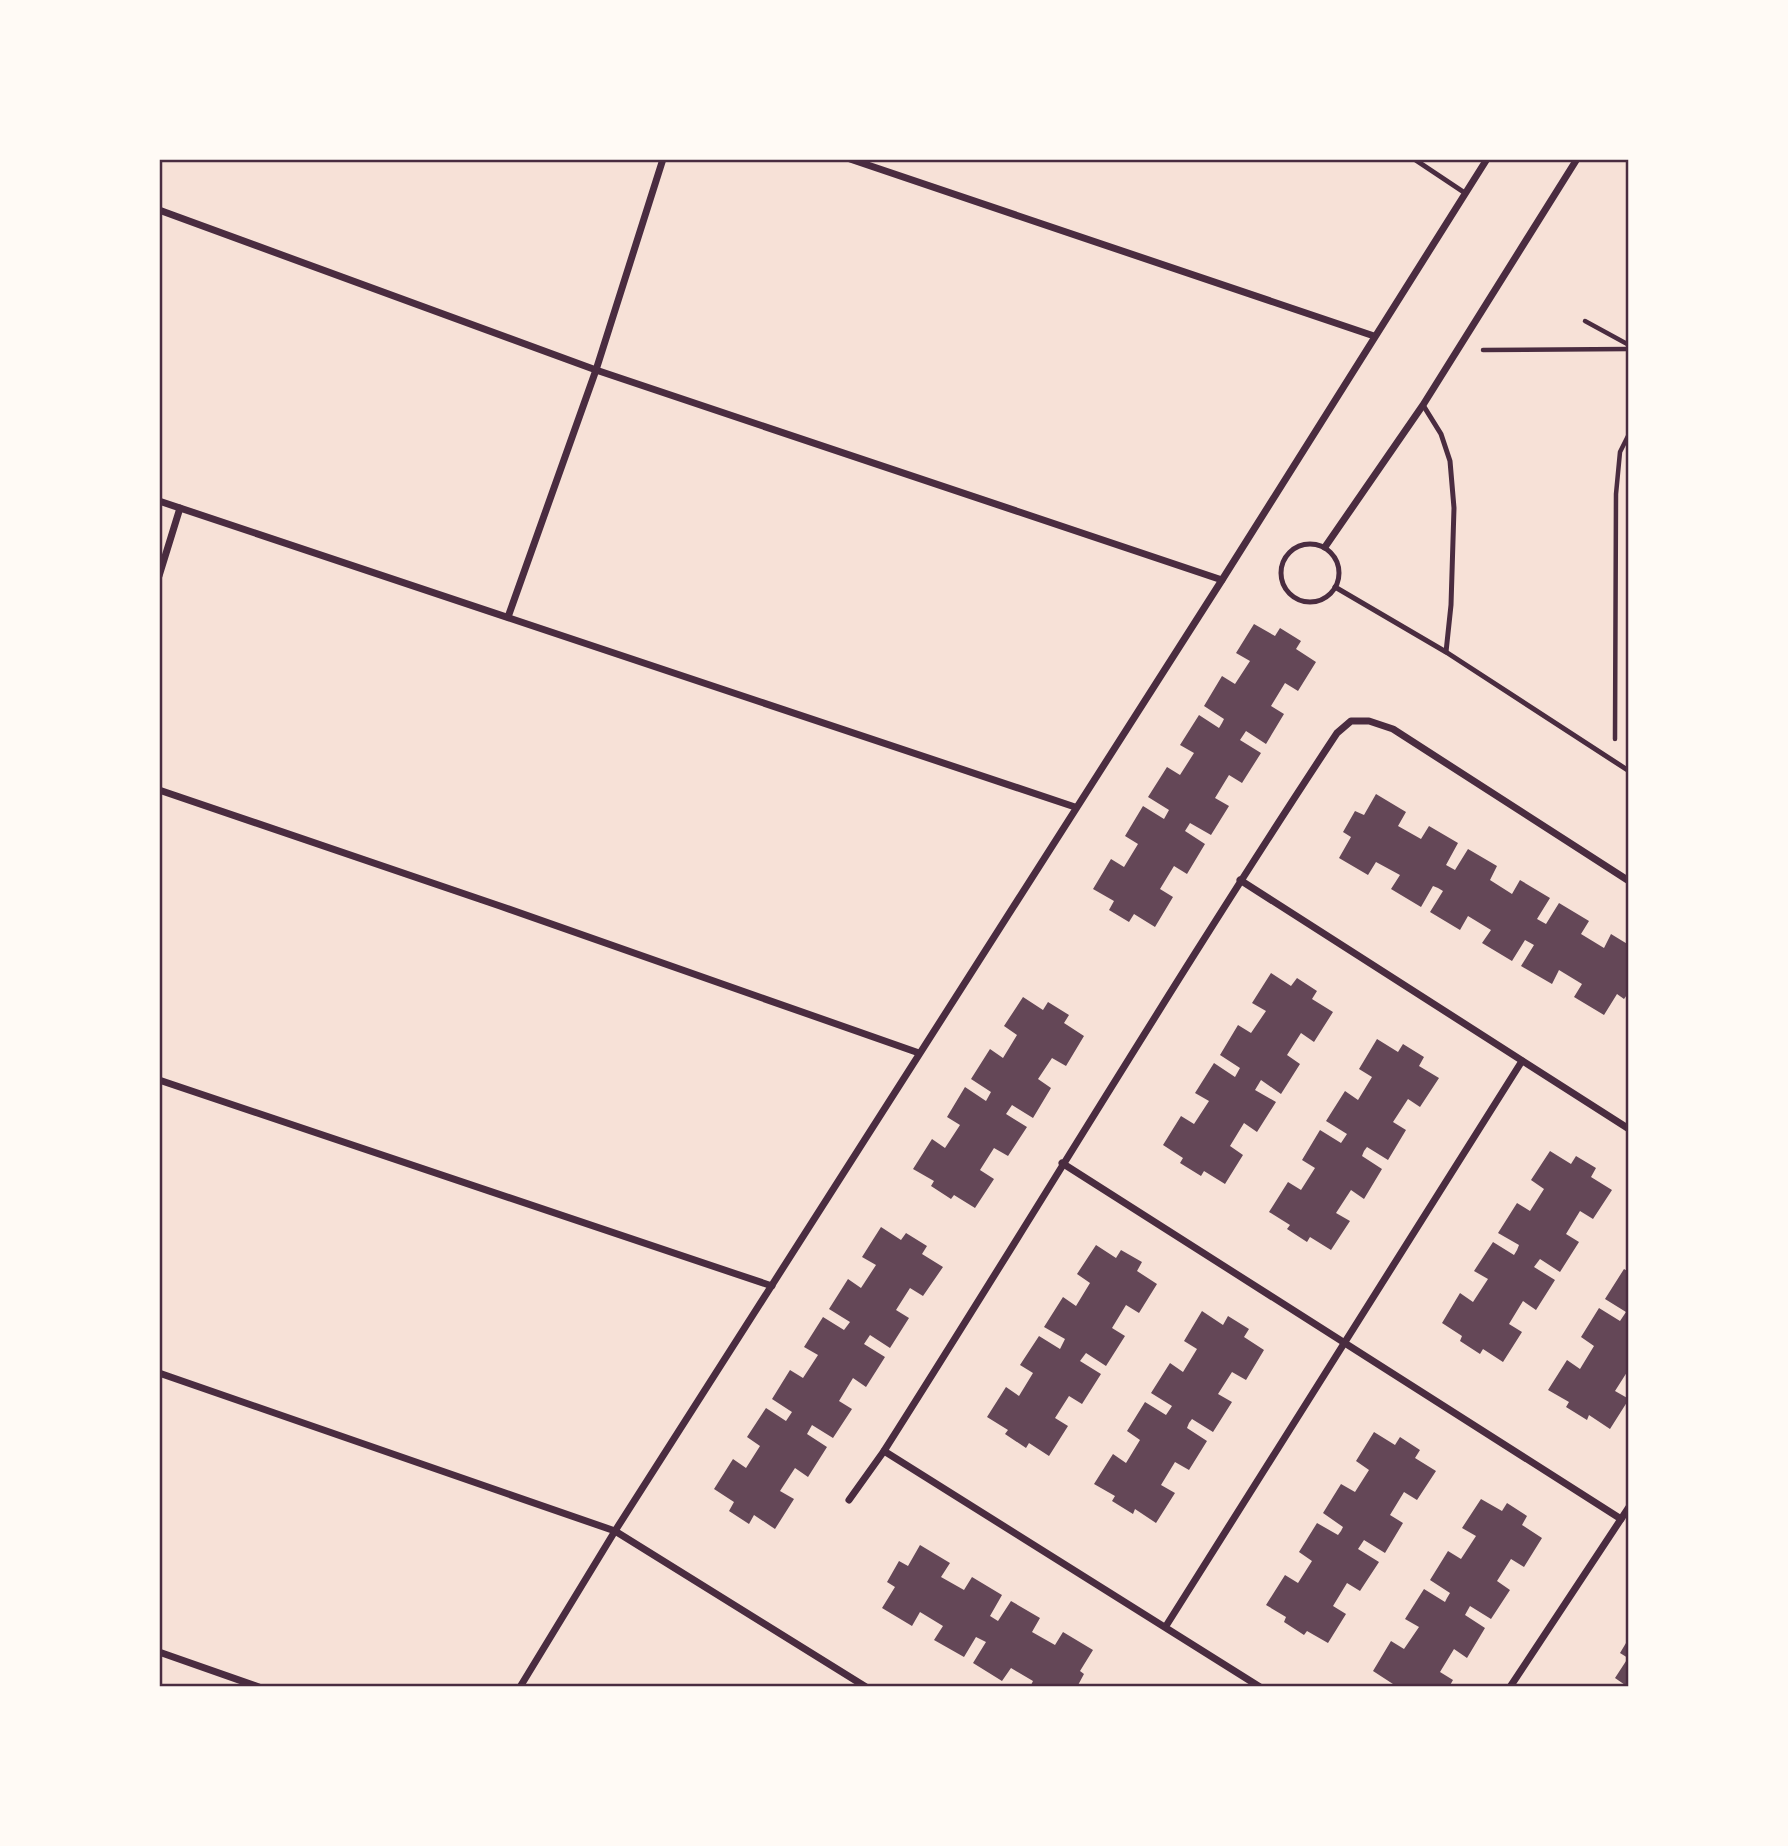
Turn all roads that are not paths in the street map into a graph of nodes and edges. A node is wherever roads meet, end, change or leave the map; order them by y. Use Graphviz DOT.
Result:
graph roads {
  1 [pos="663,159"];
  2 [pos="850,159"];
  3 [pos="1414,159"];
  4 [pos="1487,159"];
  5 [pos="1577,159"];
  6 [pos="1465,193"];
  7 [pos="159,210"];
  8 [pos="1374,336"];
  9 [pos="596,370"];
  10 [pos="1423,405"];
  11 [pos="159,501"];
  12 [pos="180,508"];
  13 [pos="1325,547"];
  14 [pos="159,576"];
  15 [pos="1222,580"];
  16 [pos="1335,587"];
  17 [pos="508,617"];
  18 [pos="1446,652"];
  19 [pos="1629,771"];
  20 [pos="159,790"];
  21 [pos="1075,807"];
  22 [pos="1240,880"];
  23 [pos="1629,881"];
  24 [pos="919,1053"];
  25 [pos="1522,1061"];
  26 [pos="159,1080"];
  27 [pos="1629,1129"];
  28 [pos="1062,1163"];
  29 [pos="772,1286"];
  30 [pos="1345,1343"];
  31 [pos="159,1373"];
  32 [pos="884,1451"];
  33 [pos="849,1500"];
  34 [pos="1629,1507"];
  35 [pos="1621,1519"];
  36 [pos="615,1531"];
  37 [pos="1166,1626"];
  38 [pos="159,1652"];
  39 [pos="259,1687"];
  40 [pos="520,1687"];
  41 [pos="866,1687"];
  42 [pos="1260,1687"];
  43 [pos="1510,1687"];
  1 -- 9 [label="street"];
  2 -- 8 [label="street"];
  3 -- 6 [label="lane"];
  4 -- 6 [label="street"];
  5 -- 10 [label="street"];
  6 -- 8 [label="street"];
  7 -- 9 [label="street"];
  8 -- 15 [label="street"];
  9 -- 15 [label="street"];
  9 -- 17 [label="street"];
  10 -- 13 [label="street"];
  10 -- 18 [label="lane"];
  11 -- 12 [label="street"];
  12 -- 14 [label="street"];
  12 -- 17 [label="street"];
  13 -- 16 [label="lane"];
  13 -- 16 [label="lane"];
  15 -- 21 [label="street"];
  16 -- 18 [label="lane"];
  17 -- 21 [label="street"];
  18 -- 19 [label="lane"];
  20 -- 24 [label="street"];
  21 -- 24 [label="street"];
  22 -- 23 [label="street"];
  22 -- 25 [label="street"];
  22 -- 28 [label="street"];
  24 -- 29 [label="street"];
  25 -- 27 [label="street"];
  25 -- 30 [label="street"];
  26 -- 29 [label="street"];
  28 -- 30 [label="street"];
  28 -- 32 [label="street"];
  29 -- 36 [label="street"];
  30 -- 35 [label="street"];
  30 -- 37 [label="street"];
  31 -- 36 [label="street"];
  32 -- 33 [label="street"];
  32 -- 37 [label="street"];
  34 -- 35 [label="street"];
  35 -- 43 [label="street"];
  36 -- 40 [label="street"];
  36 -- 41 [label="street"];
  37 -- 42 [label="street"];
  38 -- 39 [label="street"];
}
